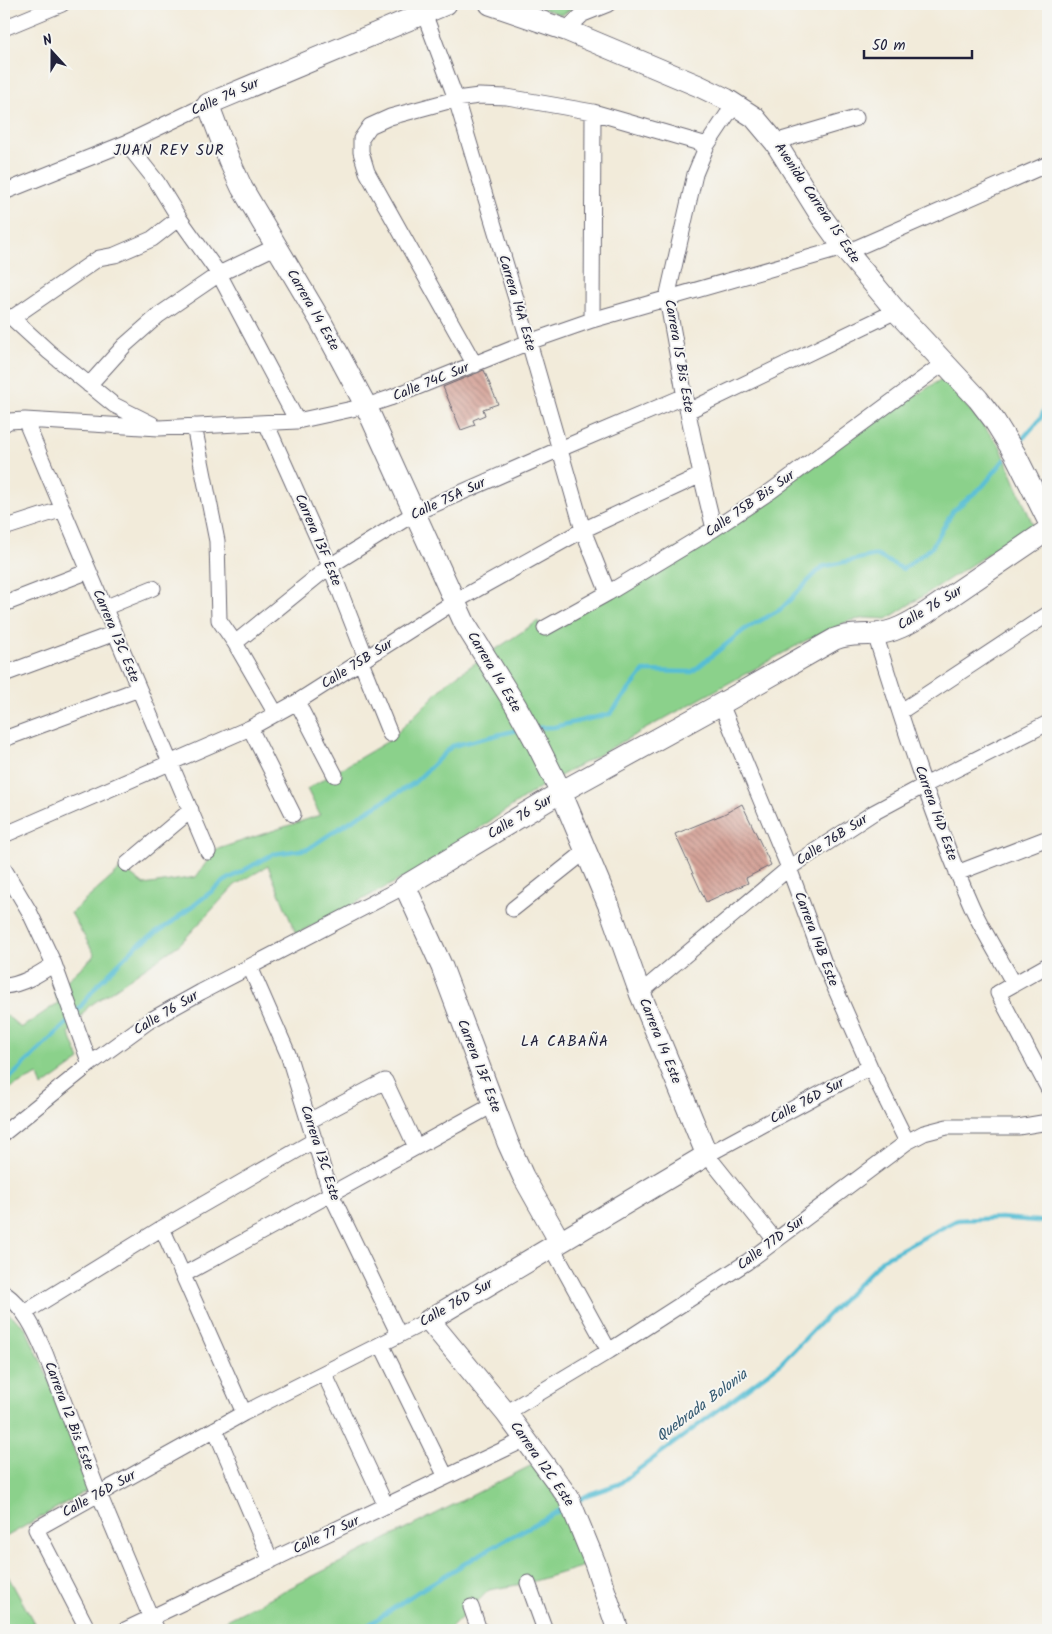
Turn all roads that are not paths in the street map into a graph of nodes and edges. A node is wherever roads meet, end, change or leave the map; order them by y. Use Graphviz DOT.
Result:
graph roads {
  1 [pos="62,4"];
  2 [pos="446,4"];
  3 [pos="490,4"];
  4 [pos="608,4"];
  5 [pos="424,14"];
  6 [pos="4,28"];
  7 [pos="566,30"];
  8 [pos="456,99"];
  9 [pos="208,104"];
  10 [pos="738,106"];
  11 [pos="593,112"];
  12 [pos="856,118"];
  13 [pos="775,142"];
  14 [pos="126,143"];
  15 [pos="707,145"];
  16 [pos="1048,164"];
  17 [pos="4,192"];
  18 [pos="179,218"];
  19 [pos="277,246"];
  20 [pos="845,250"];
  21 [pos="220,274"];
  22 [pos="667,298"];
  23 [pos="896,311"];
  24 [pos="8,316"];
  25 [pos="592,320"];
  26 [pos="529,342"];
  27 [pos="944,363"];
  28 [pos="475,365"];
  29 [pos="89,385"];
  30 [pos="686,404"];
  31 [pos="366,406"];
  32 [pos="25,420"];
  33 [pos="297,420"];
  34 [pos="266,423"];
  35 [pos="4,424"];
  36 [pos="194,426"];
  37 [pos="159,428"];
  38 [pos="560,449"];
  39 [pos="701,475"];
  40 [pos="63,509"];
  41 [pos="415,512"];
  42 [pos="1048,520"];
  43 [pos="4,528"];
  44 [pos="583,530"];
  45 [pos="714,530"];
  46 [pos="1048,530"];
  47 [pos="330,566"];
  48 [pos="89,571"];
  49 [pos="154,588"];
  50 [pos="608,593"];
  51 [pos="454,602"];
  52 [pos="4,604"];
  53 [pos="104,608"];
  54 [pos="1048,614"];
  55 [pos="545,628"];
  56 [pos="115,633"];
  57 [pos="874,634"];
  58 [pos="236,643"];
  59 [pos="364,660"];
  60 [pos="4,674"];
  61 [pos="139,689"];
  62 [pos="297,702"];
  63 [pos="721,704"];
  64 [pos="900,712"];
  65 [pos="276,714"];
  66 [pos="1048,722"];
  67 [pos="250,728"];
  68 [pos="390,734"];
  69 [pos="4,739"];
  70 [pos="170,762"];
  71 [pos="335,775"];
  72 [pos="925,785"];
  73 [pos="561,792"];
  74 [pos="190,810"];
  75 [pos="293,814"];
  76 [pos="4,835"];
  77 [pos="1048,838"];
  78 [pos="586,850"];
  79 [pos="208,852"];
  80 [pos="128,864"];
  81 [pos="789,868"];
  82 [pos="4,869"];
  83 [pos="957,873"];
  84 [pos="406,886"];
  85 [pos="513,909"];
  86 [pos="54,964"];
  87 [pos="1048,965"];
  88 [pos="250,966"];
  89 [pos="1014,984"];
  90 [pos="4,986"];
  91 [pos="640,993"];
  92 [pos="90,1064"];
  93 [pos="870,1067"];
  94 [pos="1048,1088"];
  95 [pos="493,1105"];
  96 [pos="309,1121"];
  97 [pos="1048,1122"];
  98 [pos="4,1133"];
  99 [pos="315,1140"];
  100 [pos="907,1142"];
  101 [pos="416,1147"];
  102 [pos="706,1155"];
  103 [pos="331,1194"];
  104 [pos="162,1228"];
  105 [pos="775,1240"];
  106 [pos="556,1244"];
  107 [pos="183,1275"];
  108 [pos="4,1293"];
  109 [pos="24,1313"];
  110 [pos="429,1320"];
  111 [pos="399,1335"];
  112 [pos="381,1344"];
  113 [pos="609,1351"];
  114 [pos="324,1373"];
  115 [pos="244,1413"];
  116 [pos="506,1413"];
  117 [pos="215,1429"];
  118 [pos="526,1439"];
  119 [pos="446,1477"];
  120 [pos="99,1494"];
  121 [pos="386,1506"];
  122 [pos="271,1561"];
  123 [pos="528,1583"];
  124 [pos="471,1607"];
  125 [pos="154,1624"];
  126 [pos="88,1630"];
  127 [pos="126,1630"];
  128 [pos="479,1630"];
  129 [pos="545,1630"];
  130 [pos="618,1630"];
  1 -- 6 [label="street"];
  2 -- 5 [label="street, Calle 74 Sur"];
  3 -- 7 [label="street, Avenida Carrera 15 Este"];
  4 -- 7 [label="street"];
  5 -- 8 [label="street, Carrera 14A Este"];
  5 -- 9 [label="street, Calle 74 Sur"];
  7 -- 10 [label="street, Avenida Carrera 15 Este"];
  8 -- 11 [label="street"];
  8 -- 26 [label="street, Carrera 14A Este"];
  8 -- 28 [label="street"];
  9 -- 14 [label="street, Calle 74 Sur"];
  9 -- 19 [label="street, Carrera 14 Este"];
  10 -- 13 [label="street, Avenida Carrera 15 Este"];
  10 -- 15 [label="street, Carrera 15 Bis Este"];
  11 -- 15 [label="street"];
  11 -- 25 [label="street"];
  12 -- 13 [label="street"];
  13 -- 20 [label="street, Avenida Carrera 15 Este"];
  14 -- 17 [label="street, Calle 74 Sur"];
  14 -- 18 [label="street"];
  15 -- 22 [label="street, Carrera 15 Bis Este"];
  16 -- 20 [label="street, Calle 74C Sur"];
  18 -- 21 [label="street"];
  18 -- 24 [label="street"];
  19 -- 21 [label="street"];
  19 -- 31 [label="street, Carrera 14 Este"];
  20 -- 22 [label="street, Calle 74C Sur"];
  20 -- 23 [label="street, Avenida Carrera 15 Este"];
  21 -- 29 [label="street"];
  21 -- 33 [label="street"];
  22 -- 25 [label="street, Calle 74C Sur"];
  22 -- 30 [label="street, Carrera 15 Bis Este"];
  23 -- 27 [label="street, Avenida Carrera 15 Este"];
  23 -- 30 [label="street, Calle 75A Sur"];
  24 -- 29 [label="street"];
  25 -- 26 [label="street, Calle 74C Sur"];
  26 -- 28 [label="street, Calle 74C Sur"];
  26 -- 38 [label="street, Carrera 14A Este"];
  27 -- 42 [label="street, Avenida Carrera 15 Este"];
  27 -- 45 [label="street, Calle 75B Bis Sur"];
  28 -- 31 [label="street, Calle 74C Sur"];
  29 -- 37 [label="street"];
  30 -- 38 [label="street, Calle 75A Sur"];
  30 -- 39 [label="street, Carrera 15 Bis Este"];
  31 -- 33 [label="street, Calle 74C Sur"];
  31 -- 41 [label="street, Carrera 14 Este"];
  32 -- 35 [label="street, Calle 74C Sur"];
  32 -- 37 [label="street, Calle 74C Sur"];
  32 -- 40 [label="street, Carrera 13C Este"];
  33 -- 34 [label="street, Calle 74C Sur"];
  34 -- 36 [label="street, Calle 74C Sur"];
  34 -- 47 [label="street, Carrera 13F Este"];
  36 -- 37 [label="street, Calle 74C Sur"];
  36 -- 58 [label="street"];
  38 -- 41 [label="street, Calle 75A Sur"];
  38 -- 44 [label="street, Carrera 14A Este"];
  39 -- 44 [label="street, Calle 75B Sur"];
  39 -- 45 [label="street, Carrera 15 Bis Este"];
  40 -- 43 [label="street"];
  40 -- 48 [label="street, Carrera 13C Este"];
  41 -- 47 [label="street, Calle 75A Sur"];
  41 -- 51 [label="street, Carrera 14 Este"];
  44 -- 50 [label="street, Carrera 14A Este"];
  44 -- 51 [label="street, Calle 75B Sur"];
  45 -- 50 [label="street, Calle 75B Bis Sur"];
  46 -- 57 [label="street, Calle 76 Sur"];
  47 -- 58 [label="street, Calle 75A Sur"];
  47 -- 59 [label="street, Carrera 13F Este"];
  48 -- 52 [label="street"];
  48 -- 53 [label="street, Carrera 13C Este"];
  49 -- 53 [label="street"];
  50 -- 55 [label="street, Calle 75B Bis Sur"];
  51 -- 59 [label="street, Calle 75B Sur"];
  51 -- 73 [label="street, Carrera 14 Este"];
  53 -- 56 [label="street, Carrera 13C Este"];
  54 -- 64 [label="street"];
  56 -- 60 [label="street"];
  56 -- 61 [label="street, Carrera 13C Este"];
  57 -- 63 [label="street, Calle 76 Sur"];
  57 -- 64 [label="street, Carrera 14D Este"];
  58 -- 65 [label="street"];
  59 -- 62 [label="street, Calle 75B Sur"];
  59 -- 68 [label="street, Carrera 13F Este"];
  61 -- 69 [label="street"];
  61 -- 70 [label="street, Carrera 13C Este"];
  62 -- 65 [label="street, Calle 75B Sur"];
  62 -- 71 [label="street"];
  63 -- 73 [label="street, Calle 76 Sur"];
  63 -- 81 [label="street, Carrera 14B Este"];
  64 -- 72 [label="street, Carrera 14D Este"];
  65 -- 67 [label="street, Calle 75B Sur"];
  66 -- 72 [label="street, Calle 76B Sur"];
  67 -- 70 [label="street, Calle 75B Sur"];
  67 -- 75 [label="street"];
  70 -- 74 [label="street, Carrera 13C Este"];
  70 -- 76 [label="street, Calle 75B Sur"];
  72 -- 81 [label="street, Calle 76B Sur"];
  72 -- 83 [label="street, Carrera 14D Este"];
  73 -- 78 [label="street, Carrera 14 Este"];
  73 -- 84 [label="street, Calle 76 Sur"];
  74 -- 79 [label="street, Carrera 13C Este"];
  74 -- 80 [label="street"];
  77 -- 83 [label="street"];
  78 -- 85 [label="street"];
  78 -- 91 [label="street, Carrera 14 Este"];
  81 -- 91 [label="street, Calle 76B Sur"];
  81 -- 93 [label="street, Carrera 14B Este"];
  82 -- 86 [label="street"];
  83 -- 89 [label="street, Carrera 14D Este"];
  84 -- 88 [label="street, Calle 76 Sur"];
  84 -- 95 [label="street, Carrera 13F Este"];
  86 -- 90 [label="street"];
  86 -- 92 [label="street"];
  87 -- 89 [label="street"];
  88 -- 92 [label="street, Calle 76 Sur"];
  88 -- 96 [label="street, Carrera 13C Este"];
  89 -- 94 [label="street"];
  91 -- 102 [label="street, Carrera 14 Este"];
  92 -- 98 [label="street, Calle 76 Sur"];
  93 -- 100 [label="street, Carrera 14B Este"];
  93 -- 102 [label="street, Calle 76D Sur"];
  95 -- 101 [label="street"];
  95 -- 106 [label="street, Carrera 13F Este"];
  96 -- 99 [label="street, Carrera 13C Este"];
  96 -- 101 [label="street"];
  97 -- 100 [label="street, Calle 77D Sur"];
  99 -- 103 [label="street, Carrera 13C Este"];
  99 -- 104 [label="street"];
  100 -- 105 [label="street, Calle 77D Sur"];
  101 -- 103 [label="street"];
  102 -- 105 [label="street, Carrera 14 Este"];
  102 -- 106 [label="street, Calle 76D Sur"];
  103 -- 107 [label="street"];
  103 -- 111 [label="street, Carrera 13C Este"];
  104 -- 107 [label="street"];
  104 -- 109 [label="street"];
  105 -- 113 [label="street, Calle 77D Sur"];
  106 -- 110 [label="street, Calle 76D Sur"];
  106 -- 113 [label="street"];
  107 -- 115 [label="street"];
  108 -- 109 [label="street, Carrera 12 Bis Este"];
  109 -- 120 [label="street, Carrera 12 Bis Este"];
  110 -- 111 [label="street, Calle 76D Sur"];
  110 -- 116 [label="street, Carrera 12C Este"];
  111 -- 112 [label="street, Calle 76D Sur"];
  112 -- 114 [label="street, Calle 76D Sur"];
  112 -- 119 [label="street"];
  113 -- 116 [label="street, Calle 77D Sur"];
  114 -- 115 [label="street, Calle 76D Sur"];
  114 -- 121 [label="street"];
  115 -- 117 [label="street, Calle 76D Sur"];
  116 -- 118 [label="street, Carrera 12C Este"];
  117 -- 120 [label="street, Calle 76D Sur"];
  117 -- 122 [label="street"];
  118 -- 119 [label="street, Calle 77 Sur"];
  118 -- 130 [label="street, Carrera 12C Este"];
  119 -- 121 [label="street, Calle 77 Sur"];
  120 -- 125 [label="street, Carrera 12 Bis Este"];
  120 -- 126 [label="street, Calle 76D Sur"];
  121 -- 122 [label="street, Calle 77 Sur"];
  122 -- 125 [label="street, Calle 77 Sur"];
  123 -- 129 [label="street"];
  124 -- 128 [label="street"];
  125 -- 127 [label="street, Calle 77 Sur"];
}
